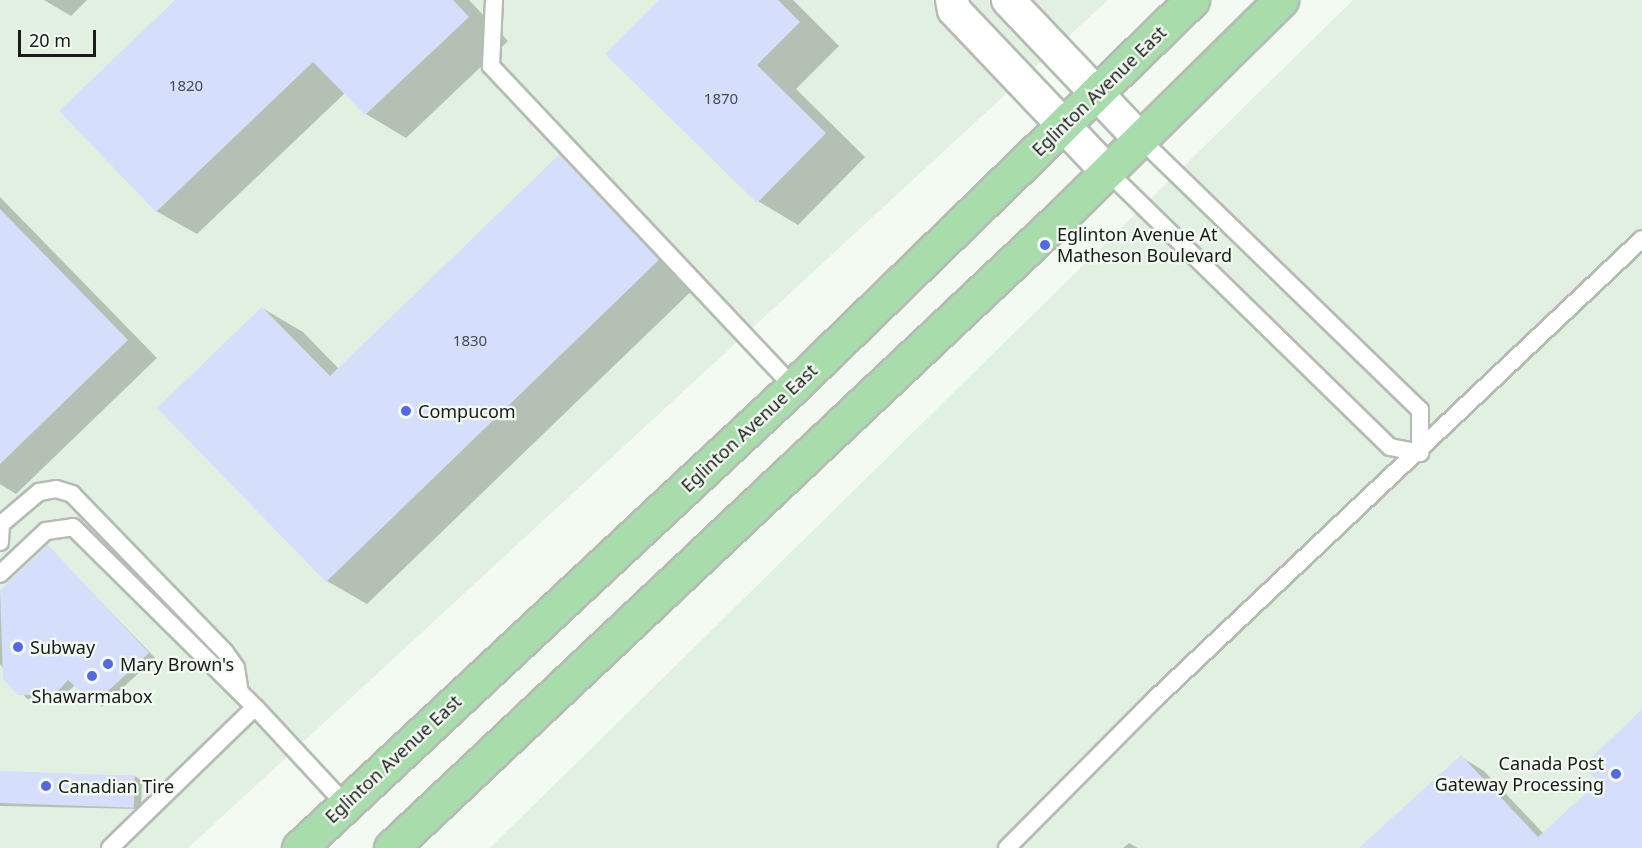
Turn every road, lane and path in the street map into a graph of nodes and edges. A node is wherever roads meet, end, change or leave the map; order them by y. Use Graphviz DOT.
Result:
graph roads {
  1 [pos="494,0"];
  2 [pos="952,0"];
  3 [pos="1008,0"];
  4 [pos="1192,0"];
  5 [pos="1281,0"];
  6 [pos="1098,92"];
  7 [pos="1064,125"];
  8 [pos="1140,139"];
  9 [pos="1107,171"];
  10 [pos="1642,239"];
  11 [pos="794,387"];
  12 [pos="1420,453"];
  13 [pos="1,524"];
  14 [pos="0,542"];
  15 [pos="0,574"];
  16 [pos="240,692"];
  17 [pos="255,707"];
  18 [pos="345,804"];
  19 [pos="110,848"];
  20 [pos="299,848"];
  21 [pos="391,848"];
  22 [pos="1007,848"];
  1 -- 11 [label="lane"];
  2 -- 7 [label="street"];
  3 -- 6 [label="street"];
  4 -- 6 [label="main road, Eglinton Avenue East"];
  5 -- 8 [label="main road"];
  6 -- 7 [label="main road, Eglinton Avenue East"];
  6 -- 8 [label="street"];
  7 -- 9 [label="street"];
  7 -- 11 [label="main road, Eglinton Avenue East"];
  8 -- 9 [label="main road"];
  8 -- 12 [label="lane"];
  9 -- 12 [label="lane"];
  9 -- 21 [label="main road"];
  10 -- 12 [label="lane"];
  11 -- 18 [label="main road, Eglinton Avenue East"];
  12 -- 22 [label="lane"];
  13 -- 14 [label="lane"];
  13 -- 16 [label="lane"];
  15 -- 16 [label="lane"];
  16 -- 17 [label="lane"];
  17 -- 18 [label="lane"];
  17 -- 19 [label="lane"];
  18 -- 20 [label="main road, Eglinton Avenue East"];
}
